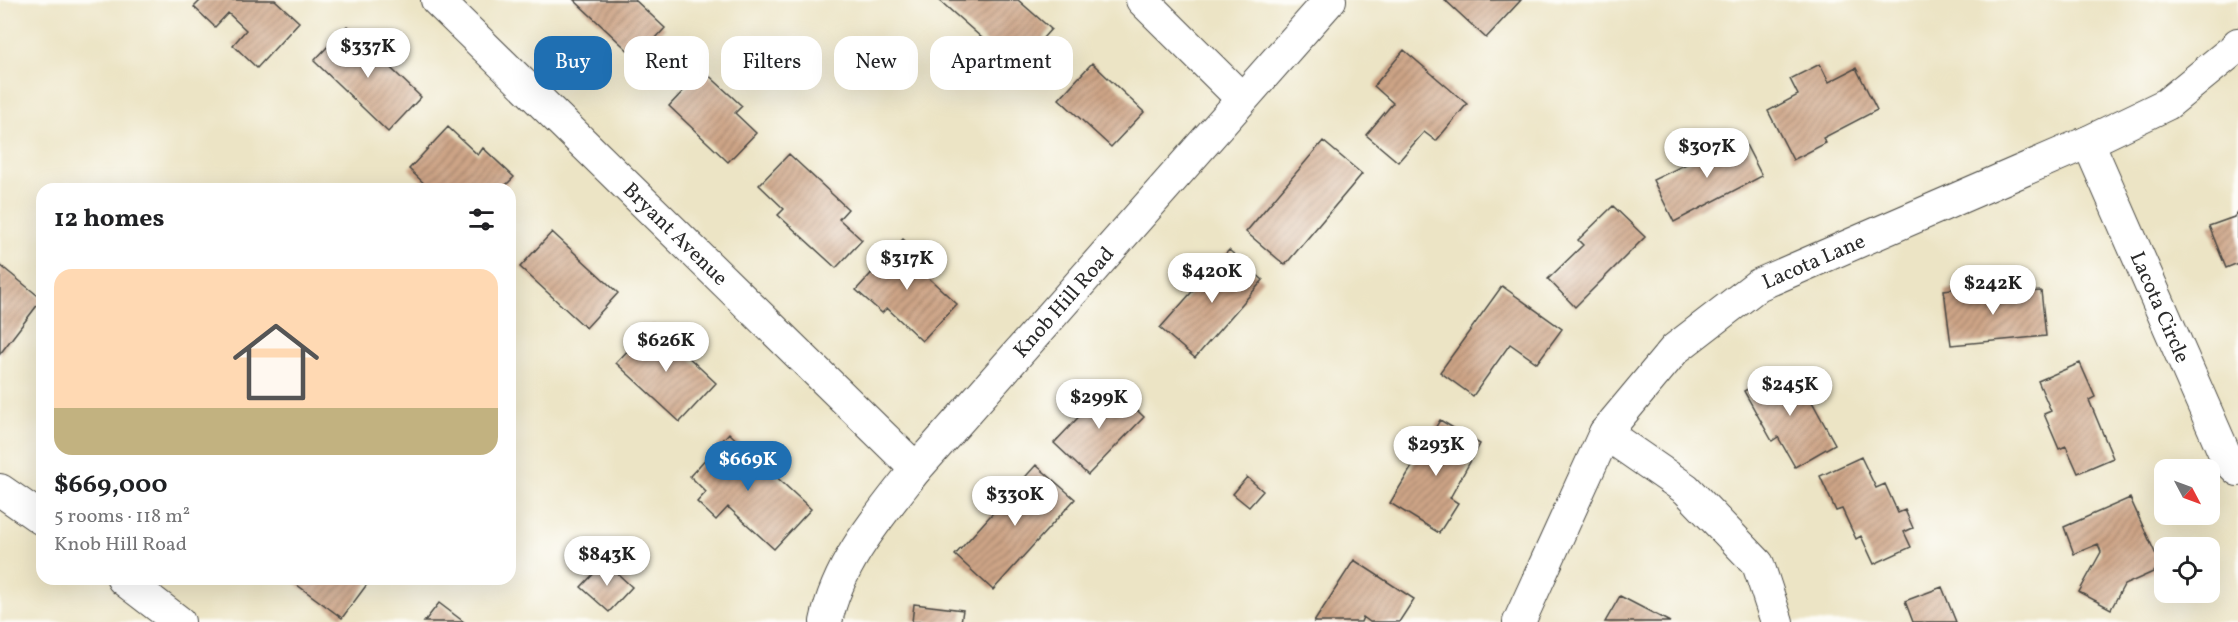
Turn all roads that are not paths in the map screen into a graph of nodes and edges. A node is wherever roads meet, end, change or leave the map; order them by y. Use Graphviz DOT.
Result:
graph roads {
  1 [pos="437,0"];
  2 [pos="1142,0"];
  3 [pos="1330,0"];
  4 [pos="2238,44"];
  5 [pos="1242,99"];
  6 [pos="2088,142"];
  7 [pos="1605,433"];
  8 [pos="916,469"];
  9 [pos="2238,470"];
  10 [pos="0,490"];
  11 [pos="36,515"];
  12 [pos="131,585"];
  13 [pos="179,622"];
  14 [pos="826,622"];
  15 [pos="1519,622"];
  16 [pos="1777,622"];
  1 -- 8 [label="street, Bryant Avenue"];
  2 -- 5 [label="street"];
  3 -- 5 [label="street, Knob Hill Road"];
  4 -- 6 [label="street, Lacota Lane"];
  5 -- 8 [label="street, Knob Hill Road"];
  6 -- 7 [label="street, Lacota Lane"];
  6 -- 9 [label="street, Lacota Circle"];
  7 -- 15 [label="street, Lacota Lane"];
  7 -- 16 [label="street"];
  8 -- 14 [label="street, Knob Hill Road"];
  10 -- 11 [label="street"];
  12 -- 13 [label="street"];
}
